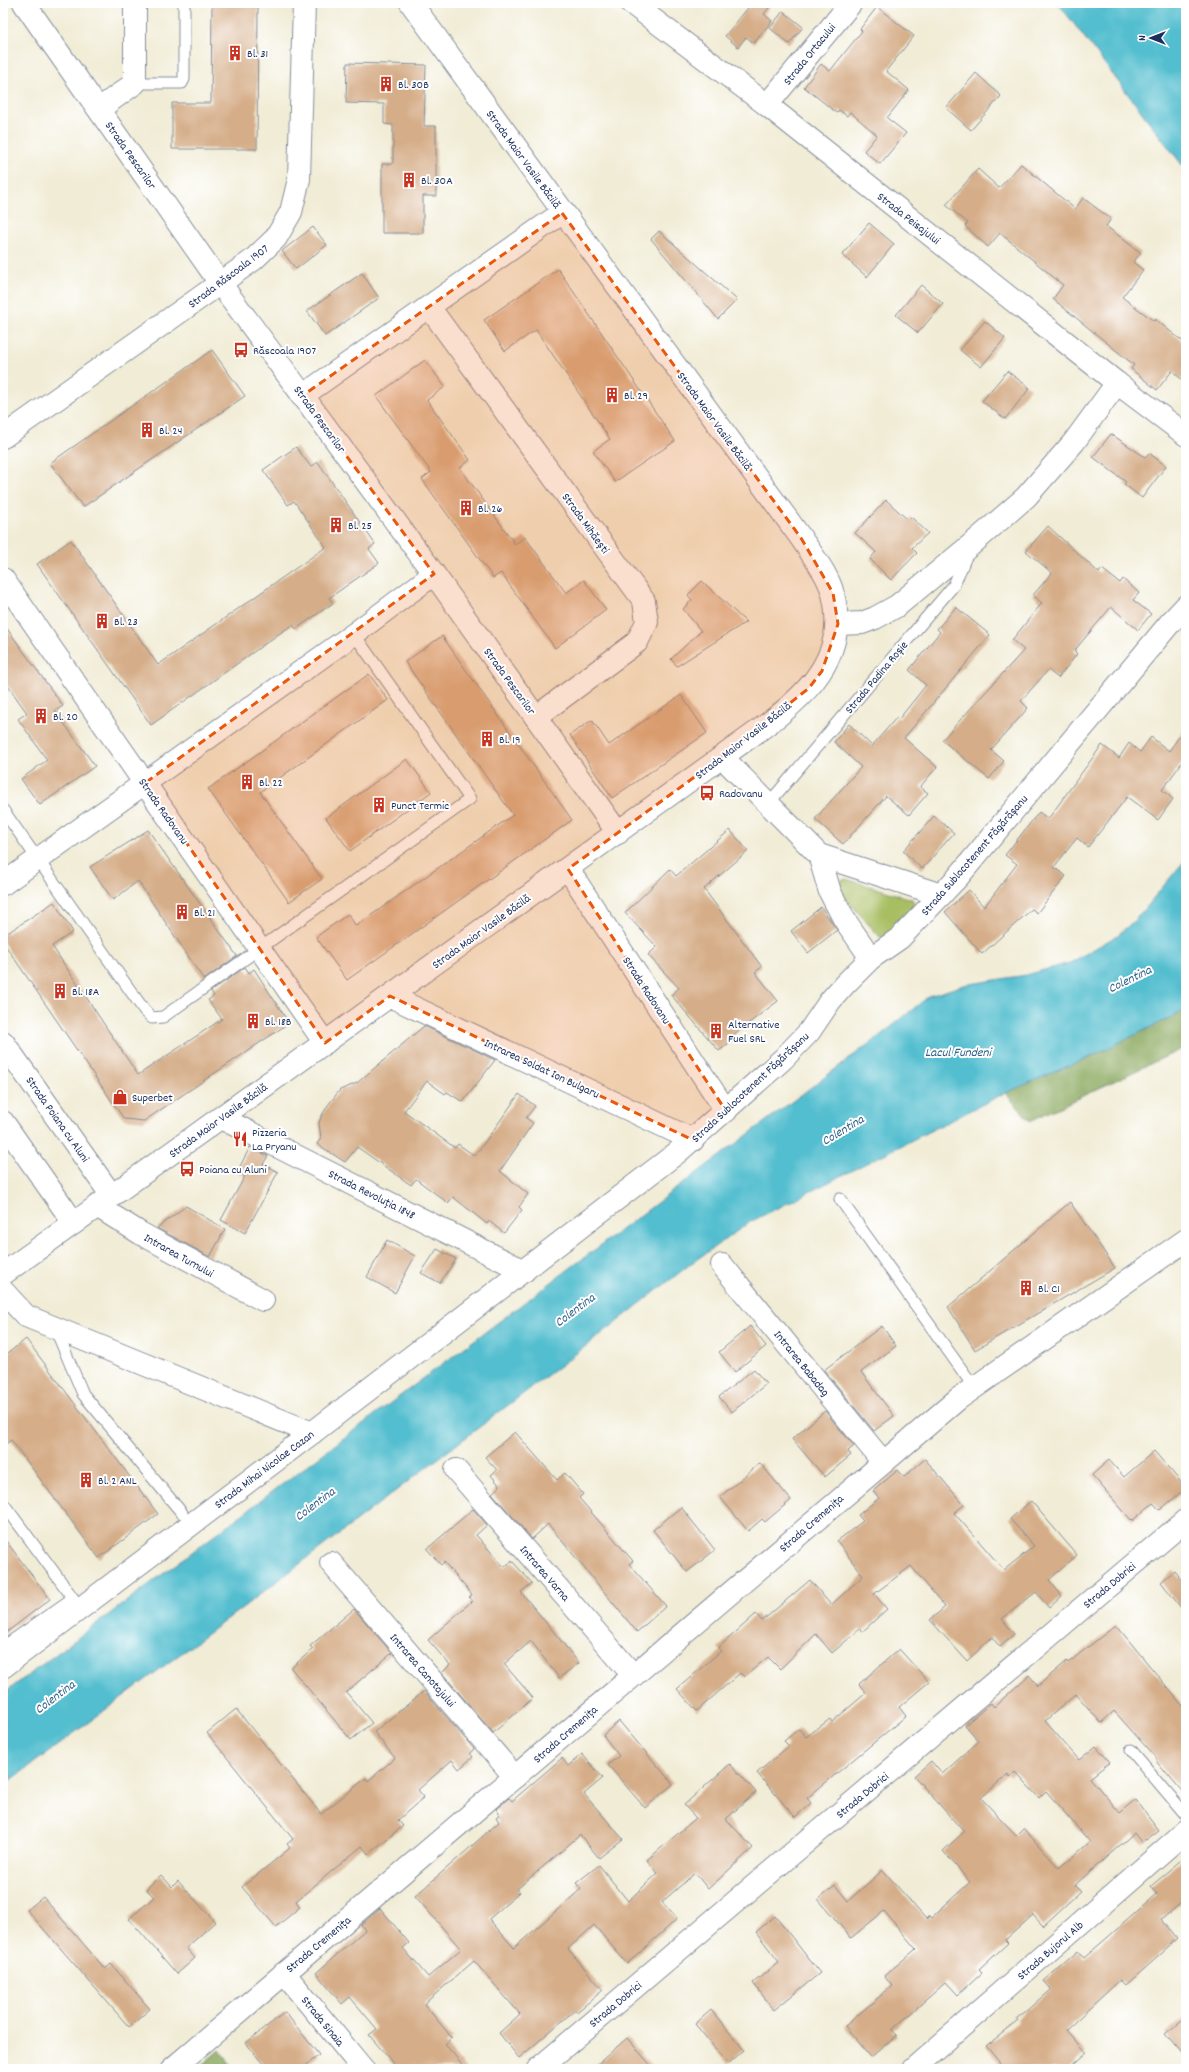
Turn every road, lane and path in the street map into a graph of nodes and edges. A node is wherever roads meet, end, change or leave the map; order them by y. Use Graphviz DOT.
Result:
graph roads {
  1 [pos="24,3"];
  2 [pos="135,3"];
  3 [pos="184,3"];
  4 [pos="304,3"];
  5 [pos="411,3"];
  6 [pos="631,3"];
  7 [pos="851,3"];
  8 [pos="135,83"];
  9 [pos="767,105"];
  10 [pos="99,109"];
  11 [pos="562,213"];
  12 [pos="220,283"];
  13 [pos="429,307"];
  14 [pos="1117,383"];
  15 [pos="302,396"];
  16 [pos="1186,435"];
  17 [pos="3,437"];
  18 [pos="972,544"];
  19 [pos="434,574"];
  20 [pos="3,579"];
  21 [pos="1186,606"];
  22 [pos="838,624"];
  23 [pos="354,634"];
  24 [pos="536,717"];
  25 [pos="722,757"];
  26 [pos="144,783"];
  27 [pos="769,803"];
  28 [pos="3,810"];
  29 [pos="618,833"];
  30 [pos="819,855"];
  31 [pos="38,859"];
  32 [pos="568,869"];
  33 [pos="3,884"];
  34 [pos="941,895"];
  35 [pos="258,948"];
  36 [pos="871,958"];
  37 [pos="390,996"];
  38 [pos="3,1042"];
  39 [pos="325,1043"];
  40 [pos="726,1111"];
  41 [pos="221,1118"];
  42 [pos="3,1122"];
  43 [pos="693,1140"];
  44 [pos="840,1199"];
  45 [pos="105,1201"];
  46 [pos="74,1223"];
  47 [pos="1186,1240"];
  48 [pos="722,1265"];
  49 [pos="524,1271"];
  50 [pos="3,1274"];
  51 [pos="3,1291"];
  52 [pos="263,1300"];
  53 [pos="55,1328"];
  54 [pos="966,1393"];
  55 [pos="312,1434"];
  56 [pos="883,1462"];
  57 [pos="456,1470"];
  58 [pos="3,1503"];
  59 [pos="182,1513"];
  60 [pos="1186,1520"];
  61 [pos="331,1563"];
  62 [pos="3,1647"];
  63 [pos="3,1666"];
  64 [pos="634,1676"];
  65 [pos="1131,1750"];
  66 [pos="515,1777"];
  67 [pos="1186,1815"];
  68 [pos="1186,1831"];
  69 [pos="284,1973"];
  70 [pos="172,2069"];
  71 [pos="363,2069"];
  72 [pos="538,2069"];
  73 [pos="913,2069"];
  1 -- 10 [label="street, Strada Pescarilor"];
  2 -- 8 [label="street"];
  3 -- 8 [label="lane"];
  4 -- 12 [label="street, Strada Răscoala 1907"];
  5 -- 11 [label="street, Strada Maior Vasile Băcilă"];
  6 -- 9 [label="street, Strada Peisajului"];
  7 -- 9 [label="street, Strada Ortacului"];
  8 -- 10 [label="street"];
  9 -- 14 [label="street, Strada Peisajului"];
  10 -- 12 [label="street, Strada Pescarilor"];
  11 -- 13 [label="street"];
  11 -- 22 [label="street, Strada Maior Vasile Băcilă"];
  12 -- 15 [label="street, Strada Pescarilor"];
  12 -- 17 [label="street, Strada Răscoala 1907"];
  13 -- 15 [label="street"];
  13 -- 24 [label="street, Strada Mihăești"];
  14 -- 16 [label="street, Strada Peisajului"];
  14 -- 18 [label="street, Strada Padina Roșie"];
  15 -- 19 [label="street, Strada Pescarilor"];
  18 -- 22 [label="street, Strada Padina Roșie"];
  18 -- 27 [label="lane, Strada Padina Roșie"];
  19 -- 23 [label="street"];
  19 -- 24 [label="street, Strada Pescarilor"];
  20 -- 26 [label="street, Strada Radovanu"];
  21 -- 34 [label="street, Strada Sublocotenent Făgărășanu"];
  22 -- 25 [label="street, Strada Maior Vasile Băcilă"];
  23 -- 26 [label="street"];
  23 -- 35 [label="lane"];
  24 -- 29 [label="street, Strada Pescarilor"];
  25 -- 27 [label="street"];
  25 -- 29 [label="street, Strada Maior Vasile Băcilă"];
  26 -- 31 [label="street"];
  26 -- 35 [label="street, Strada Radovanu"];
  27 -- 30 [label="street"];
  28 -- 31 [label="lane"];
  29 -- 32 [label="street, Strada Maior Vasile Băcilă"];
  30 -- 34 [label="street"];
  30 -- 36 [label="street"];
  31 -- 33 [label="street"];
  31 -- 35 [label="lane"];
  32 -- 37 [label="street, Strada Maior Vasile Băcilă"];
  32 -- 40 [label="street, Strada Radovanu"];
  34 -- 36 [label="street, Strada Sublocotenent Făgărășanu"];
  35 -- 39 [label="street, Strada Radovanu"];
  36 -- 40 [label="street, Strada Sublocotenent Făgărășanu"];
  37 -- 39 [label="street, Strada Maior Vasile Băcilă"];
  37 -- 43 [label="street, Intrarea Soldat Ion Bulgaru"];
  38 -- 45 [label="street, Strada Poiana cu Aluni"];
  39 -- 41 [label="street, Strada Maior Vasile Băcilă"];
  40 -- 43 [label="street, Strada Sublocotenent Făgărășanu"];
  41 -- 45 [label="street, Strada Maior Vasile Băcilă"];
  41 -- 49 [label="street, Strada Revoluția 1848"];
  42 -- 46 [label="street"];
  43 -- 49 [label="street, Strada Sublocotenent Făgărășanu"];
  44 -- 54 [label="lane"];
  45 -- 46 [label="street, Strada Maior Vasile Băcilă"];
  45 -- 52 [label="street, Intrarea Turnului"];
  46 -- 50 [label="street, Strada Maior Vasile Băcilă"];
  47 -- 54 [label="street, Strada Cremenița"];
  48 -- 56 [label="street, Intrarea Babadag"];
  49 -- 55 [label="street, Strada Mihai Nicolae Cazan"];
  51 -- 53 [label="street"];
  53 -- 55 [label="street"];
  53 -- 59 [label="lane"];
  54 -- 56 [label="street, Strada Cremenița"];
  55 -- 63 [label="street, Strada Mihai Nicolae Cazan"];
  56 -- 64 [label="street, Strada Cremenița"];
  57 -- 64 [label="street, Intrarea Varna"];
  58 -- 62 [label="lane"];
  60 -- 72 [label="street, Strada Dobrici"];
  61 -- 66 [label="street, Intrarea Canotajului"];
  64 -- 66 [label="street, Strada Cremenița"];
  65 -- 67 [label="lane"];
  66 -- 69 [label="street, Strada Cremenița"];
  68 -- 73 [label="street, Strada Bujorul Alb"];
  69 -- 70 [label="street, Strada Cremenița"];
  69 -- 71 [label="street, Strada Sinaia"];
}
